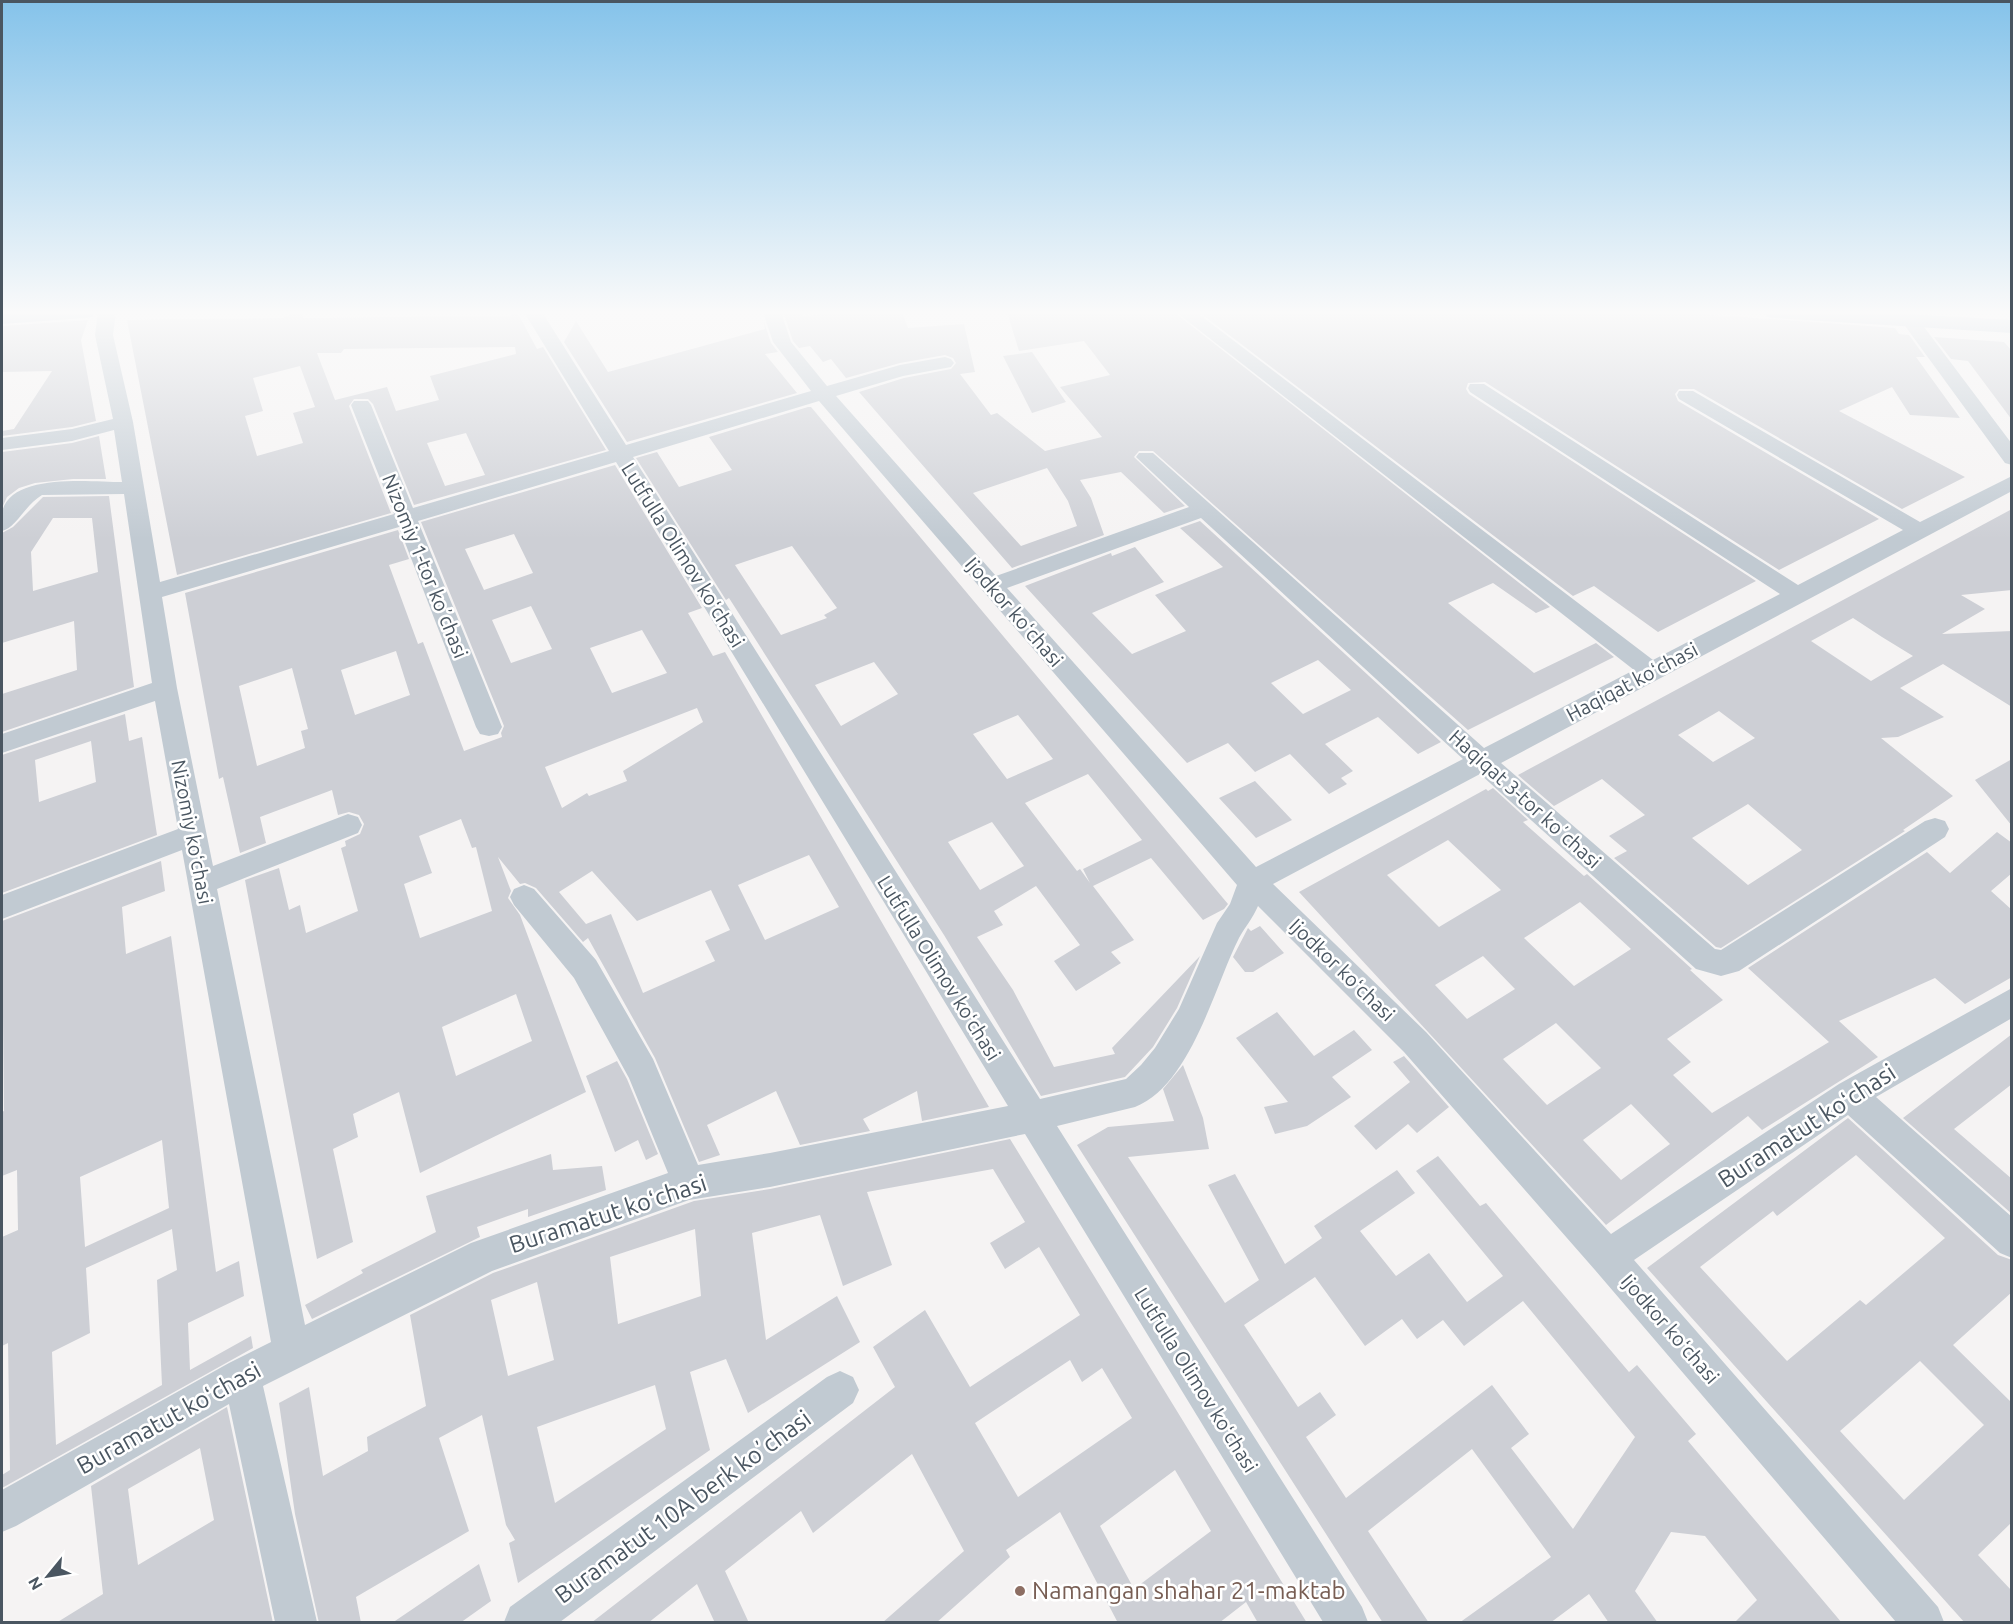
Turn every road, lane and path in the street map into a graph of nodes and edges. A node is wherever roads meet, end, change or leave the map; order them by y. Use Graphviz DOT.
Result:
graph roads {
  1 [pos="116,388"];
  2 [pos="579,388"];
  3 [pos="818,388"];
  4 [pos="845,388"];
  5 [pos="1283,388"];
  6 [pos="1477,388"];
  7 [pos="1959,388"];
  8 [pos="1981,388"];
  9 [pos="824,394"];
  10 [pos="1686,395"];
  11 [pos="361,405"];
  12 [pos="1981,418"];
  13 [pos="123,422"];
  14 [pos="2008,425"];
  15 [pos="2,444"];
  16 [pos="620,454"];
  17 [pos="1146,457"];
  18 [pos="2011,458"];
  19 [pos="2012,482"];
  20 [pos="134,488"];
  21 [pos="1205,509"];
  22 [pos="405,517"];
  23 [pos="2,524"];
  24 [pos="1920,531"];
  25 [pos="991,586"];
  26 [pos="150,593"];
  27 [pos="1798,595"];
  28 [pos="1650,671"];
  29 [pos="165,688"];
  30 [pos="489,727"];
  31 [pos="2,744"];
  32 [pos="1482,761"];
  33 [pos="348,825"];
  34 [pos="1935,829"];
  35 [pos="192,835"];
  36 [pos="1252,882"];
  37 [pos="201,883"];
  38 [pos="524,897"];
  39 [pos="2,907"];
  40 [pos="2012,1002"];
  41 [pos="1850,1095"];
  42 [pos="1031,1115"];
  43 [pos="689,1183"];
  44 [pos="2012,1241"];
  45 [pos="1608,1257"];
  46 [pos="291,1350"];
  47 [pos="242,1376"];
  48 [pos="840,1390"];
  49 [pos="2,1512"];
  50 [pos="296,1623"];
  51 [pos="525,1623"];
  52 [pos="1347,1623"];
  53 [pos="1923,1623"];
  1 -- 13 [label="street, Nizomiy koʻchasi"];
  2 -- 16 [label="street, Lutfulla Olimov koʻchasi"];
  3 -- 9 [label="street, Ijodkor koʻchasi"];
  4 -- 9 [label="street"];
  5 -- 28 [label="street"];
  6 -- 27 [label="street"];
  7 -- 12 [label="street"];
  8 -- 14 [label="street"];
  9 -- 16 [label="street"];
  9 -- 25 [label="street, Ijodkor koʻchasi"];
  10 -- 24 [label="street"];
  11 -- 22 [label="street, Nizomiy 1-tor koʼchasi"];
  12 -- 14 [label="street"];
  12 -- 18 [label="street"];
  13 -- 15 [label="street"];
  13 -- 20 [label="street, Nizomiy koʻchasi"];
  16 -- 22 [label="street"];
  16 -- 42 [label="street, Lutfulla Olimov koʻchasi"];
  17 -- 21 [label="street, Haqiqat 3-tor koʼchasi"];
  19 -- 24 [label="street, Haqiqat koʻchasi"];
  20 -- 23 [label="street"];
  20 -- 26 [label="street, Nizomiy koʻchasi"];
  21 -- 25 [label="street"];
  21 -- 32 [label="street, Haqiqat 3-tor koʼchasi"];
  22 -- 26 [label="street"];
  22 -- 30 [label="street, Nizomiy 1-tor koʼchasi"];
  24 -- 27 [label="street, Haqiqat koʻchasi"];
  25 -- 36 [label="street, Ijodkor koʻchasi"];
  26 -- 29 [label="street, Nizomiy koʻchasi"];
  27 -- 28 [label="street, Haqiqat koʻchasi"];
  28 -- 32 [label="street, Haqiqat koʻchasi"];
  29 -- 31 [label="street"];
  29 -- 35 [label="street, Nizomiy koʻchasi"];
  32 -- 34 [label="street, Haqiqat 3-tor koʼchasi"];
  32 -- 36 [label="street, Haqiqat koʻchasi"];
  33 -- 37 [label="street"];
  35 -- 37 [label="street, Nizomiy koʻchasi"];
  35 -- 39 [label="street"];
  36 -- 42 [label="street, Buramatut koʻchasi"];
  36 -- 45 [label="street, Ijodkor koʻchasi"];
  37 -- 46 [label="street, Nizomiy koʻchasi"];
  38 -- 43 [label="street"];
  40 -- 41 [label="street, Buramatut koʻchasi"];
  41 -- 44 [label="street"];
  41 -- 45 [label="street, Buramatut koʻchasi"];
  42 -- 43 [label="street, Buramatut koʻchasi"];
  42 -- 52 [label="street, Lutfulla Olimov koʻchasi"];
  43 -- 46 [label="street, Buramatut koʻchasi"];
  45 -- 53 [label="street, Ijodkor koʻchasi"];
  46 -- 47 [label="street, Buramatut koʻchasi"];
  47 -- 49 [label="street, Buramatut koʻchasi"];
  47 -- 50 [label="street"];
  48 -- 51 [label="street, Buramatut 10А berk koʼchasi"];
}
